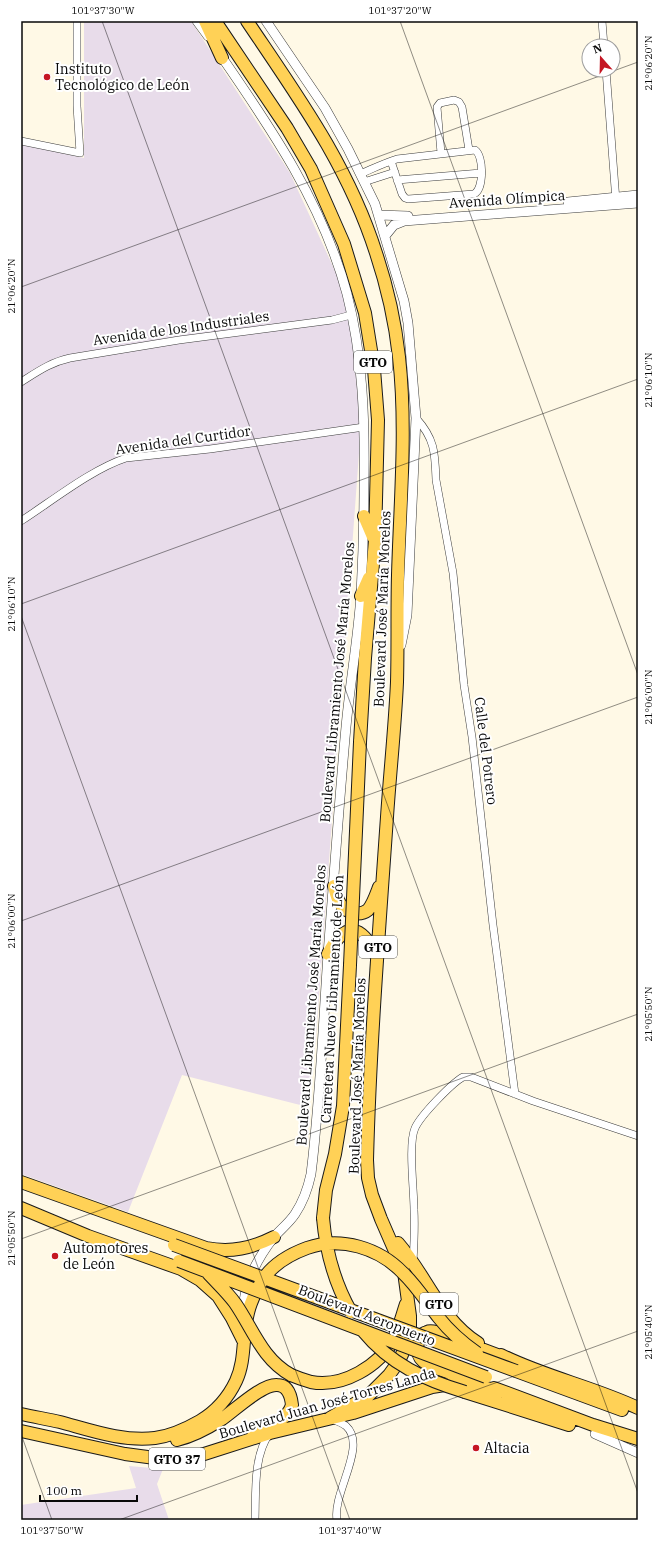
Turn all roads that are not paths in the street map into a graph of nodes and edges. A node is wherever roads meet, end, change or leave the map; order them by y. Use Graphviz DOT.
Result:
graph roads {
  1 [pos="77,21"];
  2 [pos="197,21"];
  3 [pos="204,21"];
  4 [pos="215,21"];
  5 [pos="247,21"];
  6 [pos="266,21"];
  7 [pos="602,21"];
  8 [pos="603,38"];
  9 [pos="222,58"];
  10 [pos="607,78"];
  11 [pos="21,141"];
  12 [pos="469,150"];
  13 [pos="441,153"];
  14 [pos="391,161"];
  15 [pos="395,172"];
  16 [pos="481,173"];
  17 [pos="362,178"];
  18 [pos="398,180"];
  19 [pos="638,195"];
  20 [pos="616,201"];
  21 [pos="638,203"];
  22 [pos="379,215"];
  23 [pos="385,236"];
  24 [pos="351,315"];
  25 [pos="21,382"];
  26 [pos="416,418"];
  27 [pos="364,427"];
  28 [pos="364,516"];
  29 [pos="21,521"];
  30 [pos="375,540"];
  31 [pos="373,569"];
  32 [pos="361,596"];
  33 [pos="397,660"];
  34 [pos="360,742"];
  35 [pos="383,879"];
  36 [pos="334,886"];
  37 [pos="328,954"];
  38 [pos="377,958"];
  39 [pos="515,1094"];
  40 [pos="638,1136"];
  41 [pos="21,1182"];
  42 [pos="21,1186"];
  43 [pos="21,1202"];
  44 [pos="21,1208"];
  45 [pos="386,1230"];
  46 [pos="274,1237"];
  47 [pos="223,1251"];
  48 [pos="413,1264"];
  49 [pos="181,1269"];
  50 [pos="204,1270"];
  51 [pos="408,1300"];
  52 [pos="244,1342"];
  53 [pos="504,1362"];
  54 [pos="500,1391"];
  55 [pos="638,1408"];
  56 [pos="21,1414"];
  57 [pos="638,1416"];
  58 [pos="330,1418"];
  59 [pos="281,1420"];
  60 [pos="21,1431"];
  61 [pos="270,1433"];
  62 [pos="595,1434"];
  63 [pos="121,1437"];
  64 [pos="638,1438"];
  65 [pos="638,1444"];
  66 [pos="638,1452"];
  67 [pos="201,1454"];
  68 [pos="255,1520"];
  69 [pos="337,1520"];
  1 -- 11 [label="street"];
  2 -- 9 [label="street, Boulevard Libramiento José María Morelos"];
  3 -- 9 [label="main road"];
  4 -- 30 [label="main road, Boulevard José María Morelos / GTO"];
  5 -- 33 [label="main road, Boulevard José María Morelos / GTO"];
  6 -- 17 [label="street"];
  7 -- 8 [label="street"];
  9 -- 24 [label="street, Boulevard Libramiento José María Morelos"];
  10 -- 20 [label="street"];
  12 -- 13 [label="street"];
  12 -- 13 [label="street"];
  12 -- 16 [label="street"];
  13 -- 14 [label="street"];
  14 -- 15 [label="street"];
  14 -- 17 [label="street"];
  15 -- 17 [label="street"];
  15 -- 18 [label="street"];
  16 -- 18 [label="street"];
  16 -- 18 [label="street"];
  17 -- 22 [label="street"];
  19 -- 20 [label="street, Avenida Olímpica"];
  20 -- 21 [label="street, Avenida Olímpica"];
  20 -- 22 [label="street, Avenida Olímpica"];
  20 -- 23 [label="street, Avenida Olímpica"];
  22 -- 23 [label="street"];
  23 -- 26 [label="street"];
  24 -- 25 [label="street, Avenida de los Industriales"];
  24 -- 27 [label="street, Boulevard Libramiento José María Morelos"];
  26 -- 33 [label="street"];
  26 -- 39 [label="street, Calle del Potrero"];
  27 -- 28 [label="street, Boulevard Libramiento José María Morelos"];
  27 -- 29 [label="street, Avenida del Curtidor"];
  28 -- 30 [label="main road"];
  28 -- 32 [label="street, Boulevard Libramiento José María Morelos"];
  30 -- 31 [label="main road, Boulevard José María Morelos / GTO"];
  31 -- 32 [label="main road"];
  31 -- 34 [label="main road, Boulevard José María Morelos / GTO"];
  32 -- 36 [label="street, Boulevard Libramiento José María Morelos"];
  33 -- 35 [label="main road, Boulevard José María Morelos / GTO"];
  34 -- 62 [label="main road, Carretera Nuevo Libramiento de León / GTO, bridge"];
  35 -- 36 [label="main road"];
  35 -- 38 [label="main road, Boulevard José María Morelos / GTO"];
  36 -- 37 [label="street, Boulevard Libramiento José María Morelos"];
  37 -- 38 [label="main road"];
  37 -- 46 [label="street, Boulevard Libramiento José María Morelos"];
  38 -- 45 [label="main road, Boulevard José María Morelos / GTO"];
  39 -- 40 [label="street"];
  39 -- 48 [label="street"];
  41 -- 47 [label="main road"];
  42 -- 53 [label="main road, Boulevard Aeropuerto, bridge"];
  43 -- 50 [label="main road, Boulevard Aeropuerto, bridge"];
  44 -- 49 [label="main road"];
  45 -- 48 [label="main road, GTO"];
  45 -- 51 [label="main road, Boulevard José María Morelos"];
  46 -- 47 [label="main road"];
  46 -- 52 [label="street, Boulevard Libramiento José María Morelos"];
  47 -- 49 [label="main road"];
  48 -- 53 [label="main road, GTO"];
  49 -- 52 [label="main road"];
  50 -- 51 [label="main road, bridge"];
  50 -- 64 [label="main road, Boulevard Aeropuerto, bridge"];
  51 -- 58 [label="main road, Boulevard José María Morelos"];
  52 -- 53 [label="main road, Boulevard Juan José Torres Landa / GTO 37, bridge"];
  52 -- 63 [label="main road, Boulevard Juan José Torres Landa / GTO 37"];
  53 -- 54 [label="main road"];
  53 -- 55 [label="main road, GTO"];
  53 -- 57 [label="main road, Boulevard Aeropuerto, bridge"];
  54 -- 58 [label="main road, Boulevard Juan José Torres Landa / GTO 37"];
  54 -- 64 [label="main road"];
  56 -- 63 [label="main road, Boulevard Juan José Torres Landa / GTO 37"];
  58 -- 61 [label="main road, Boulevard Juan José Torres Landa / GTO 37"];
  58 -- 69 [label="street"];
  59 -- 61 [label="street"];
  59 -- 63 [label="main road"];
  59 -- 67 [label="main road"];
  60 -- 67 [label="main road, Boulevard Juan José Torres Landa / GTO 37"];
  61 -- 67 [label="main road, Boulevard Juan José Torres Landa / GTO 37"];
  61 -- 68 [label="street"];
  62 -- 65 [label="main road, Carretera Nuevo Libramiento de León / GTO"];
  62 -- 66 [label="street"];
}
